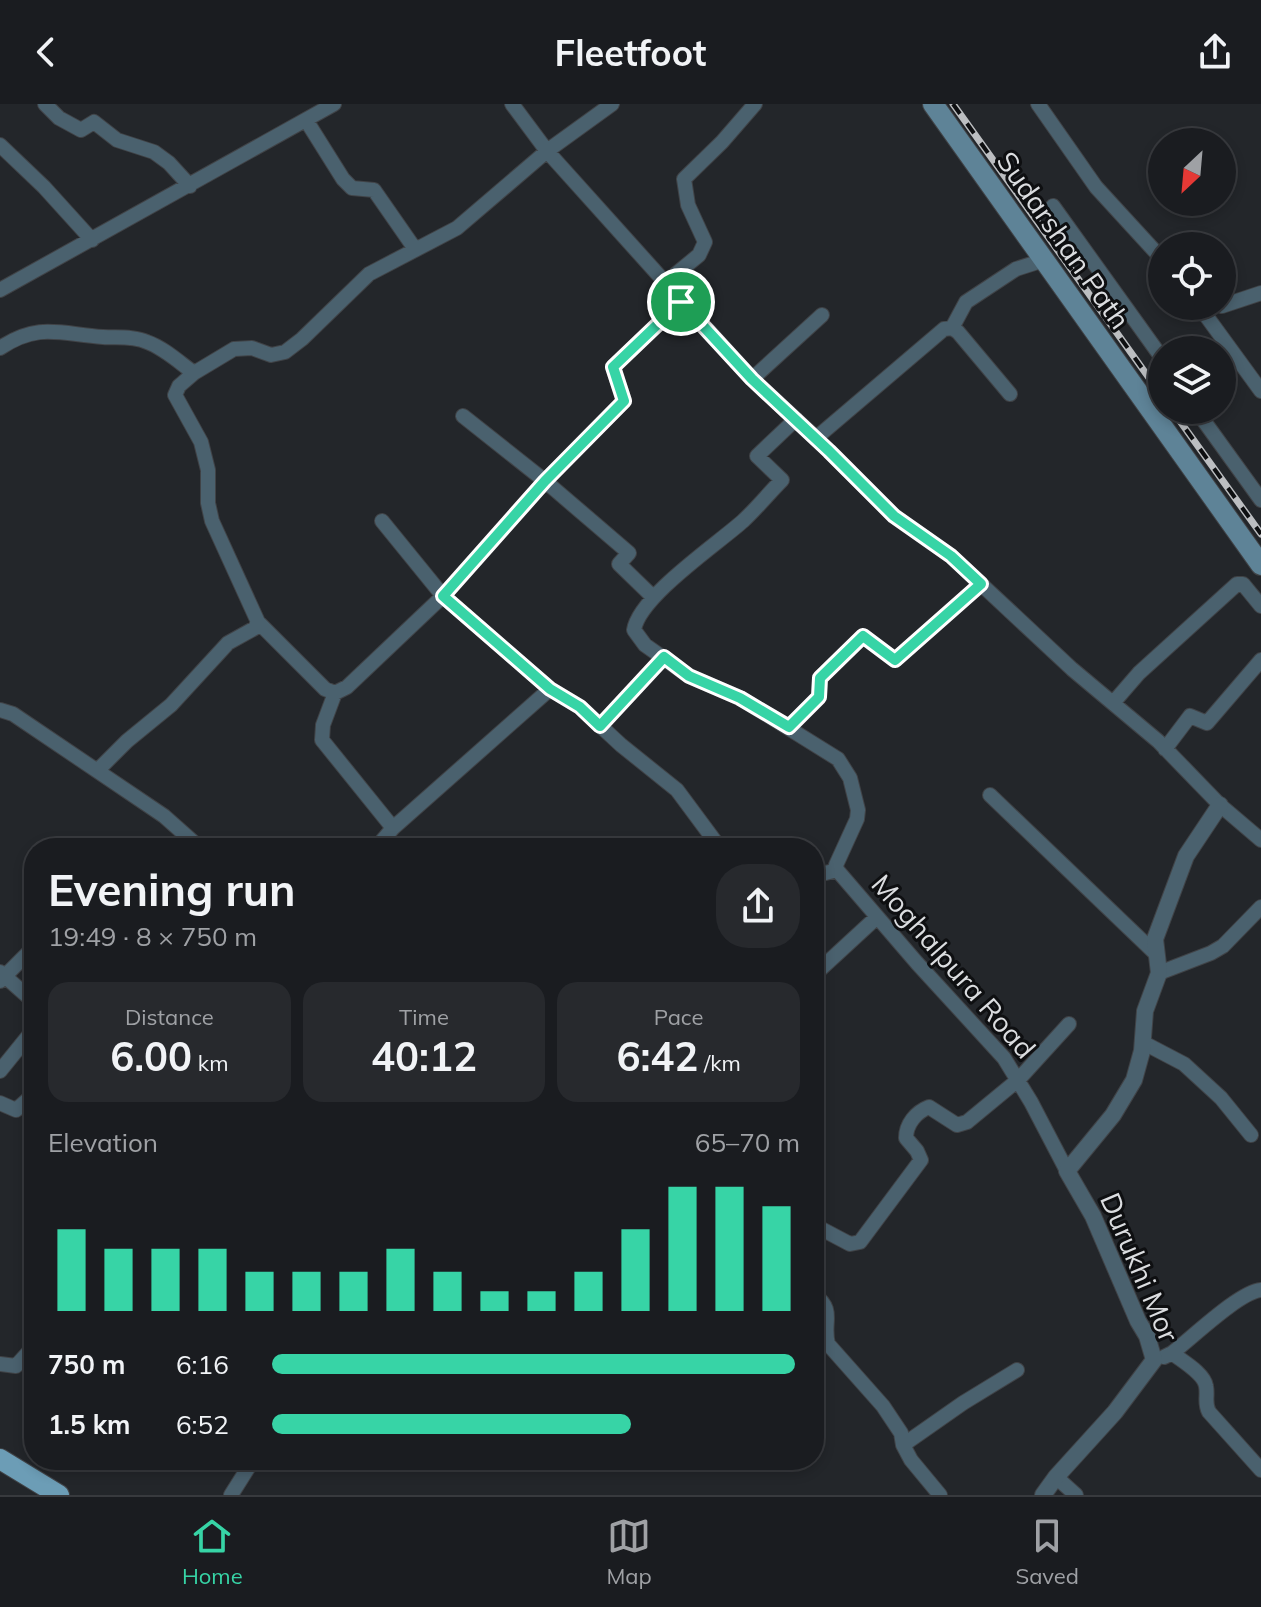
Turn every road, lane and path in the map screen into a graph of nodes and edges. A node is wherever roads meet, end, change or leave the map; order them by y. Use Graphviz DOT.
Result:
graph roads {
  1 [pos="45,104"];
  2 [pos="334,104"];
  3 [pos="512,104"];
  4 [pos="612,104"];
  5 [pos="755,104"];
  6 [pos="933,104"];
  7 [pos="1038,104"];
  8 [pos="306,120"];
  9 [pos="0,145"];
  10 [pos="547,151"];
  11 [pos="190,186"];
  12 [pos="1053,206"];
  13 [pos="92,240"];
  14 [pos="1148,244"];
  15 [pos="415,249"];
  16 [pos="1044,260"];
  17 [pos="665,283"];
  18 [pos="0,290"];
  19 [pos="1261,293"];
  20 [pos="1236,301"];
  21 [pos="681,302"];
  22 [pos="822,315"];
  23 [pos="1209,320"];
  24 [pos="952,328"];
  25 [pos="1148,338"];
  26 [pos="0,348"];
  27 [pos="194,373"];
  28 [pos="752,379"];
  29 [pos="1261,391"];
  30 [pos="1010,394"];
  31 [pos="463,416"];
  32 [pos="796,419"];
  33 [pos="1206,424"];
  34 [pos="816,438"];
  35 [pos="545,481"];
  36 [pos="1261,500"];
  37 [pos="382,521"];
  38 [pos="1261,565"];
  39 [pos="981,584"];
  40 [pos="443,596"];
  41 [pos="653,597"];
  42 [pos="1261,604"];
  43 [pos="258,622"];
  44 [pos="664,657"];
  45 [pos="1261,660"];
  46 [pos="550,689"];
  47 [pos="335,693"];
  48 [pos="1113,703"];
  49 [pos="0,710"];
  50 [pos="600,726"];
  51 [pos="789,727"];
  52 [pos="1165,749"];
  53 [pos="98,770"];
  54 [pos="990,795"];
  55 [pos="1220,805"];
  56 [pos="393,828"];
  57 [pos="187,838"];
  58 [pos="384,838"];
  59 [pos="713,838"];
  60 [pos="1261,840"];
  61 [pos="842,875"];
  62 [pos="824,876"];
  63 [pos="1261,907"];
  64 [pos="877,917"];
  65 [pos="1156,954"];
  66 [pos="24,956"];
  67 [pos="824,966"];
  68 [pos="1159,973"];
  69 [pos="2,976"];
  70 [pos="24,994"];
  71 [pos="1069,1024"];
  72 [pos="24,1041"];
  73 [pos="1142,1042"];
  74 [pos="0,1071"];
  75 [pos="1018,1080"];
  76 [pos="0,1103"];
  77 [pos="24,1103"];
  78 [pos="1251,1135"];
  79 [pos="1067,1171"];
  80 [pos="824,1230"];
  81 [pos="1261,1276"];
  82 [pos="1256,1290"];
  83 [pos="824,1303"];
  84 [pos="1172,1353"];
  85 [pos="24,1357"];
  86 [pos="1154,1360"];
  87 [pos="0,1364"];
  88 [pos="1017,1370"];
  89 [pos="903,1445"];
  90 [pos="0,1459"];
  91 [pos="247,1470"];
  92 [pos="1261,1470"];
  93 [pos="1056,1477"];
  94 [pos="59,1495"];
  95 [pos="231,1495"];
  96 [pos="940,1495"];
  97 [pos="1043,1495"];
  98 [pos="1076,1495"];
  1 -- 11 [label="street"];
  2 -- 8 [label="street"];
  3 -- 10 [label="street"];
  4 -- 10 [label="street"];
  5 -- 17 [label="street"];
  6 -- 16 [label="main road, Sudarshan Path"];
  7 -- 14 [label="street"];
  8 -- 11 [label="street"];
  8 -- 15 [label="street"];
  9 -- 13 [label="street"];
  10 -- 15 [label="street"];
  10 -- 17 [label="street"];
  11 -- 13 [label="street"];
  12 -- 25 [label="street"];
  13 -- 18 [label="street"];
  15 -- 27 [label="street"];
  16 -- 24 [label="street"];
  16 -- 38 [label="main road, Sudarshan Path"];
  17 -- 21 [label="street"];
  19 -- 20 [label="street"];
  21 -- 28 [label="street"];
  21 -- 35 [label="street"];
  22 -- 28 [label="street"];
  23 -- 29 [label="street"];
  24 -- 30 [label="street"];
  24 -- 34 [label="street"];
  26 -- 27 [label="street"];
  27 -- 43 [label="street"];
  28 -- 32 [label="street"];
  31 -- 35 [label="street"];
  32 -- 34 [label="street"];
  32 -- 41 [label="street"];
  33 -- 36 [label="street"];
  34 -- 39 [label="street"];
  35 -- 40 [label="street"];
  35 -- 41 [label="street"];
  37 -- 40 [label="street"];
  39 -- 48 [label="street"];
  39 -- 51 [label="street"];
  40 -- 46 [label="street"];
  40 -- 47 [label="street"];
  41 -- 44 [label="street"];
  42 -- 48 [label="street"];
  43 -- 47 [label="street"];
  43 -- 53 [label="street"];
  44 -- 50 [label="street"];
  44 -- 51 [label="street"];
  45 -- 52 [label="street"];
  46 -- 50 [label="street"];
  46 -- 56 [label="street"];
  47 -- 56 [label="street"];
  48 -- 52 [label="street"];
  49 -- 53 [label="street"];
  50 -- 59 [label="street"];
  51 -- 61 [label="street"];
  52 -- 55 [label="street"];
  53 -- 57 [label="street"];
  54 -- 65 [label="street"];
  55 -- 60 [label="street"];
  55 -- 65 [label="street"];
  56 -- 58 [label="street"];
  61 -- 62 [label="street"];
  61 -- 64 [label="street, Moghalpura Road"];
  63 -- 68 [label="street"];
  64 -- 67 [label="street"];
  64 -- 75 [label="street, Moghalpura Road"];
  65 -- 68 [label="street"];
  66 -- 69 [label="street"];
  68 -- 73 [label="street"];
  69 -- 70 [label="street"];
  71 -- 75 [label="street"];
  72 -- 74 [label="street"];
  73 -- 78 [label="street"];
  73 -- 79 [label="street"];
  75 -- 79 [label="street, Moghalpura Road"];
  75 -- 80 [label="street"];
  76 -- 77 [label="street"];
  79 -- 86 [label="street, Durukhi Mor"];
  81 -- 82 [label="street"];
  82 -- 84 [label="street"];
  83 -- 89 [label="street"];
  84 -- 86 [label="street"];
  84 -- 92 [label="street"];
  85 -- 87 [label="street"];
  86 -- 93 [label="street, Durukhi Mor"];
  88 -- 89 [label="street"];
  89 -- 96 [label="street"];
  90 -- 94 [label="main road"];
  91 -- 95 [label="street"];
  93 -- 97 [label="street, Durukhi Mor"];
  93 -- 98 [label="street"];
}
